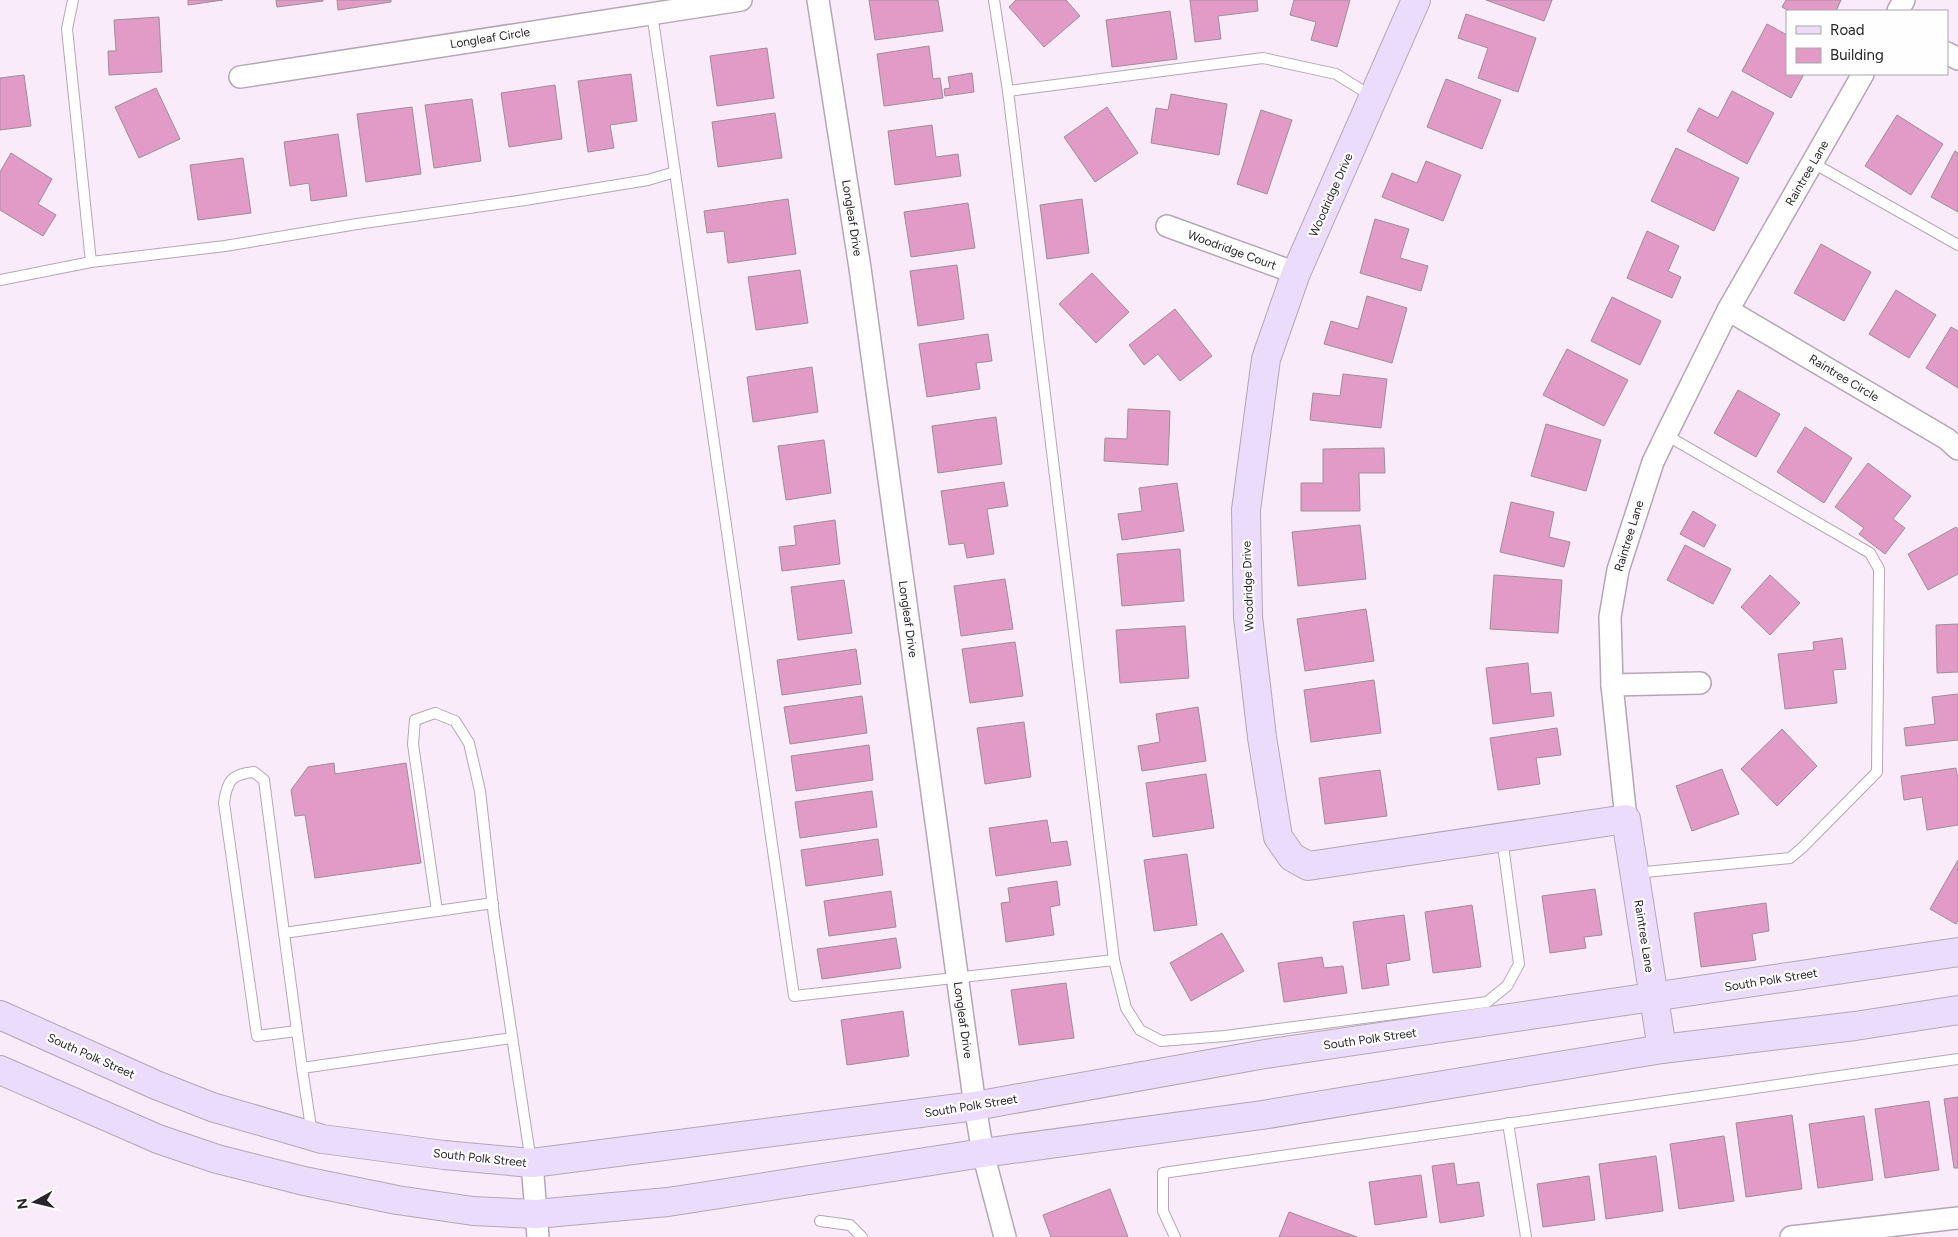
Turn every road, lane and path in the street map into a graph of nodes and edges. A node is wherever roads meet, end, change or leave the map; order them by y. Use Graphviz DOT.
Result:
graph roads {
  1 [pos="73,0"];
  2 [pos="741,0"];
  3 [pos="818,0"];
  4 [pos="994,0"];
  5 [pos="1416,0"];
  6 [pos="652,14"];
  7 [pos="1862,75"];
  8 [pos="240,77"];
  9 [pos="1008,91"];
  10 [pos="1374,97"];
  11 [pos="1813,163"];
  12 [pos="675,172"];
  13 [pos="1167,226"];
  14 [pos="1958,245"];
  15 [pos="91,262"];
  16 [pos="1296,273"];
  17 [pos="0,280"];
  18 [pos="1728,310"];
  19 [pos="1666,435"];
  20 [pos="1958,449"];
  21 [pos="1700,683"];
  22 [pos="1612,685"];
  23 [pos="1626,818"];
  24 [pos="1502,837"];
  25 [pos="1634,873"];
  26 [pos="493,903"];
  27 [pos="437,911"];
  28 [pos="284,933"];
  29 [pos="1958,952"];
  30 [pos="1114,960"];
  31 [pos="957,976"];
  32 [pos="1654,998"];
  33 [pos="1958,1010"];
  34 [pos="0,1015"];
  35 [pos="297,1032"];
  36 [pos="512,1038"];
  37 [pos="1662,1049"];
  38 [pos="1958,1059"];
  39 [pos="302,1068"];
  40 [pos="0,1070"];
  41 [pos="976,1106"];
  42 [pos="1508,1123"];
  43 [pos="312,1135"];
  44 [pos="983,1153"];
  45 [pos="532,1163"];
  46 [pos="1958,1218"];
  47 [pos="820,1221"];
  48 [pos="537,1226"];
  49 [pos="862,1237"];
  50 [pos="1005,1237"];
  51 [pos="1175,1237"];
  52 [pos="1526,1237"];
  53 [pos="1791,1237"];
  1 -- 15 [label="lane"];
  2 -- 6 [label="street, Longleaf Circle"];
  3 -- 31 [label="street, Longleaf Drive"];
  4 -- 9 [label="lane"];
  5 -- 10 [label="main road, Woodridge Drive"];
  6 -- 8 [label="street, Longleaf Circle"];
  6 -- 12 [label="lane"];
  7 -- 11 [label="street, Raintree Lane"];
  9 -- 10 [label="lane"];
  9 -- 30 [label="lane"];
  10 -- 16 [label="main road, Woodridge Drive"];
  11 -- 14 [label="lane"];
  11 -- 18 [label="street, Raintree Lane"];
  12 -- 15 [label="lane"];
  12 -- 31 [label="lane"];
  13 -- 16 [label="street, Woodridge Court"];
  15 -- 17 [label="lane"];
  16 -- 24 [label="main road, Woodridge Drive"];
  18 -- 19 [label="street, Raintree Lane"];
  18 -- 20 [label="street, Raintree Circle"];
  19 -- 22 [label="street, Raintree Lane"];
  19 -- 25 [label="lane"];
  21 -- 22 [label="street"];
  22 -- 23 [label="street, Raintree Lane"];
  23 -- 24 [label="main road, Woodridge Drive"];
  23 -- 25 [label="main road, Raintree Lane"];
  24 -- 30 [label="lane"];
  25 -- 32 [label="main road, Raintree Lane"];
  26 -- 27 [label="lane"];
  26 -- 27 [label="lane"];
  26 -- 36 [label="lane"];
  27 -- 28 [label="lane"];
  28 -- 35 [label="lane"];
  28 -- 35 [label="lane"];
  29 -- 32 [label="main road, South Polk Street"];
  30 -- 31 [label="lane"];
  31 -- 41 [label="street, Longleaf Drive"];
  32 -- 37 [label="main road, Raintree Lane"];
  32 -- 41 [label="main road, South Polk Street"];
  33 -- 37 [label="main road"];
  34 -- 43 [label="main road, South Polk Street"];
  35 -- 39 [label="lane"];
  36 -- 39 [label="lane"];
  36 -- 45 [label="lane"];
  37 -- 44 [label="main road"];
  38 -- 42 [label="lane"];
  39 -- 43 [label="lane"];
  40 -- 48 [label="main road"];
  41 -- 44 [label="street, Longleaf Drive"];
  41 -- 45 [label="main road, South Polk Street"];
  42 -- 51 [label="lane"];
  42 -- 52 [label="lane"];
  43 -- 45 [label="main road, South Polk Street"];
  44 -- 48 [label="main road"];
  44 -- 50 [label="street, Longleaf Drive"];
  45 -- 48 [label="street"];
  46 -- 53 [label="street"];
  47 -- 49 [label="lane"];
}
